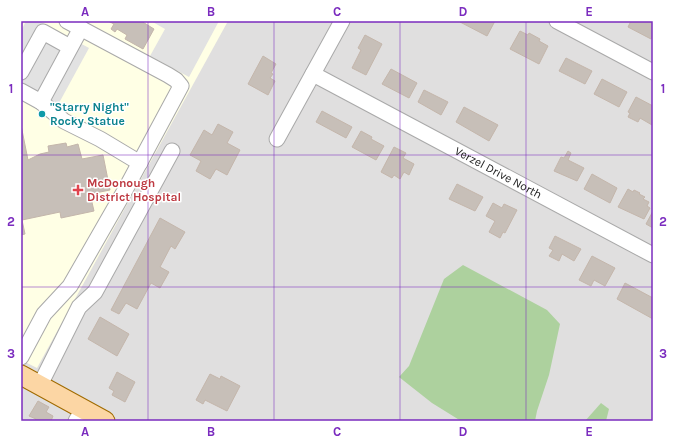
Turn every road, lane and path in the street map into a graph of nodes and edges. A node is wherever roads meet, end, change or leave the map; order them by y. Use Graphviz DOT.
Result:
graph roads {
  1 [pos="67,21"];
  2 [pos="342,21"];
  3 [pos="557,21"];
  4 [pos="80,28"];
  5 [pos="70,47"];
  6 [pos="21,72"];
  7 [pos="653,72"];
  8 [pos="313,74"];
  9 [pos="21,91"];
  10 [pos="41,102"];
  11 [pos="277,139"];
  12 [pos="172,151"];
  13 [pos="140,163"];
  14 [pos="653,255"];
  15 [pos="21,357"];
  16 [pos="21,375"];
  17 [pos="40,385"];
  18 [pos="80,415"];
  19 [pos="105,421"];
  1 -- 4 [label="street"];
  2 -- 8 [label="street"];
  3 -- 7 [label="street"];
  4 -- 5 [label="street"];
  4 -- 13 [label="street"];
  5 -- 6 [label="street"];
  5 -- 10 [label="street"];
  8 -- 11 [label="street"];
  8 -- 14 [label="street, Verzel Drive North"];
  9 -- 10 [label="street"];
  10 -- 13 [label="street"];
  12 -- 17 [label="street"];
  13 -- 15 [label="street"];
  16 -- 17 [label="main road"];
  17 -- 18 [label="main road"];
  18 -- 19 [label="main road"];
}
